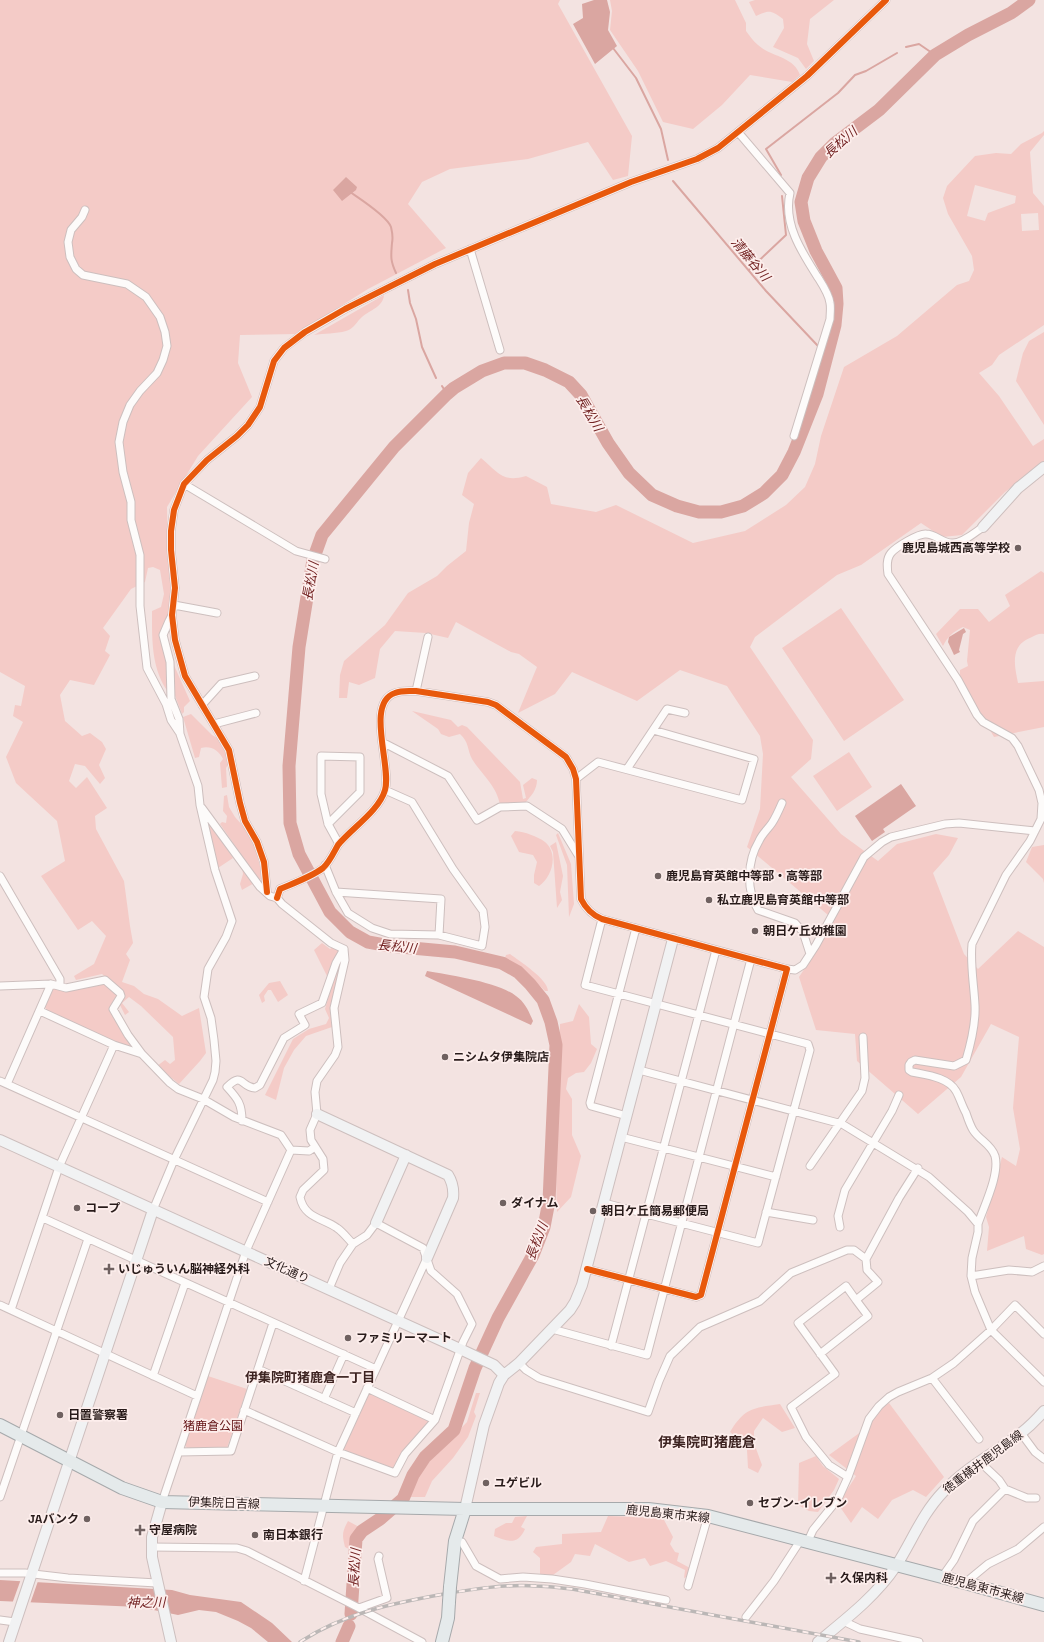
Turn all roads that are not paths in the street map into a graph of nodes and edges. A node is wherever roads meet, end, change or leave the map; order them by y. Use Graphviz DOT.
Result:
graph roads {
  1 [pos="886,0"];
  2 [pos="738,132"];
  3 [pos="85,210"];
  4 [pos="470,249"];
  5 [pos="500,350"];
  6 [pos="794,436"];
  7 [pos="1044,467"];
  8 [pos="184,484"];
  9 [pos="983,527"];
  10 [pos="323,559"];
  11 [pos="174,605"];
  12 [pos="217,613"];
  13 [pos="172,615"];
  14 [pos="428,638"];
  15 [pos="255,676"];
  16 [pos="416,690"];
  17 [pos="202,704"];
  18 [pos="256,713"];
  19 [pos="685,713"];
  20 [pos="214,724"];
  21 [pos="653,730"];
  22 [pos="180,734"];
  23 [pos="382,742"];
  24 [pos="627,769"];
  25 [pos="576,779"];
  26 [pos="385,790"];
  27 [pos="782,803"];
  28 [pos="200,805"];
  29 [pos="328,824"];
  30 [pos="1035,831"];
  31 [pos="340,844"];
  32 [pos="579,856"];
  33 [pos="324,867"];
  34 [pos="0,876"];
  35 [pos="267,892"];
  36 [pos="336,892"];
  37 [pos="276,898"];
  38 [pos="602,919"];
  39 [pos="636,928"];
  40 [pos="439,935"];
  41 [pos="674,939"];
  42 [pos="344,949"];
  43 [pos="716,950"];
  44 [pos="810,954"];
  45 [pos="752,959"];
  46 [pos="787,969"];
  47 [pos="51,984"];
  48 [pos="0,986"];
  49 [pos="60,986"];
  50 [pos="619,994"];
  51 [pos="656,1005"];
  52 [pos="40,1011"];
  53 [pos="699,1016"];
  54 [pos="734,1024"];
  55 [pos="770,1034"];
  56 [pos="863,1037"];
  57 [pos="114,1045"];
  58 [pos="142,1054"];
  59 [pos="639,1070"];
  60 [pos="4,1082"];
  61 [pos="682,1082"];
  62 [pos="716,1091"];
  63 [pos="899,1095"];
  64 [pos="203,1099"];
  65 [pos="752,1101"];
  66 [pos="793,1111"];
  67 [pos="317,1114"];
  68 [pos="627,1116"];
  69 [pos="81,1118"];
  70 [pos="242,1121"];
  71 [pos="839,1124"];
  72 [pos="622,1137"];
  73 [pos="0,1140"];
  74 [pos="873,1142"];
  75 [pos="315,1147"];
  76 [pos="664,1148"];
  77 [pos="292,1150"];
  78 [pos="406,1155"];
  79 [pos="699,1157"];
  80 [pos="174,1160"];
  81 [pos="735,1166"];
  82 [pos="810,1166"];
  83 [pos="59,1167"];
  84 [pos="918,1168"];
  85 [pos="776,1177"];
  86 [pos="268,1202"];
  87 [pos="604,1203"];
  88 [pos="153,1210"];
  89 [pos="766,1212"];
  90 [pos="647,1214"];
  91 [pos="43,1218"];
  92 [pos="813,1220"];
  93 [pos="376,1223"];
  94 [pos="682,1223"];
  95 [pos="978,1224"];
  96 [pos="840,1227"];
  97 [pos="718,1232"];
  98 [pos="88,1239"];
  99 [pos="353,1244"];
  100 [pos="246,1251"];
  101 [pos="426,1258"];
  102 [pos="866,1259"];
  103 [pos="136,1260"];
  104 [pos="1044,1266"];
  105 [pos="587,1269"];
  106 [pos="972,1276"];
  107 [pos="629,1280"];
  108 [pos="185,1283"];
  109 [pos="329,1289"];
  110 [pos="664,1289"];
  111 [pos="856,1300"];
  112 [pos="228,1302"];
  113 [pos="0,1305"];
  114 [pos="10,1310"];
  115 [pos="398,1320"];
  116 [pos="274,1323"];
  117 [pos="552,1329"];
  118 [pos="991,1330"];
  119 [pos="57,1332"];
  120 [pos="1044,1334"];
  121 [pos="611,1346"];
  122 [pos="462,1349"];
  123 [pos="104,1354"];
  124 [pos="344,1354"];
  125 [pos="820,1354"];
  126 [pos="519,1363"];
  127 [pos="258,1369"];
  128 [pos="376,1369"];
  129 [pos="504,1374"];
  130 [pos="153,1376"];
  131 [pos="932,1378"];
  132 [pos="1044,1382"];
  133 [pos="368,1388"];
  134 [pos="197,1396"];
  135 [pos="324,1399"];
  136 [pos="244,1410"];
  137 [pos="1044,1411"];
  138 [pos="356,1413"];
  139 [pos="435,1420"];
  140 [pos="0,1425"];
  141 [pos="1021,1433"];
  142 [pos="21,1436"];
  143 [pos="979,1439"];
  144 [pos="179,1452"];
  145 [pos="338,1452"];
  146 [pos="1044,1458"];
  147 [pos="980,1461"];
  148 [pos="69,1462"];
  149 [pos="848,1477"];
  150 [pos="2,1486"];
  151 [pos="1005,1489"];
  152 [pos="0,1497"];
  153 [pos="1036,1498"];
  154 [pos="162,1502"];
  155 [pos="324,1506"];
  156 [pos="465,1509"];
  157 [pos="708,1516"];
  158 [pos="1044,1527"];
  159 [pos="455,1541"];
  160 [pos="803,1542"];
  161 [pos="151,1547"];
  162 [pos="379,1556"];
  163 [pos="897,1565"];
  164 [pos="0,1573"];
  165 [pos="31,1576"];
  166 [pos="942,1577"];
  167 [pos="304,1581"];
  168 [pos="965,1583"];
  169 [pos="157,1584"];
  170 [pos="688,1586"];
  171 [pos="666,1600"];
  172 [pos="1044,1605"];
  173 [pos="358,1607"];
  174 [pos="746,1616"];
  175 [pos="17,1618"];
  176 [pos="0,1620"];
  177 [pos="843,1621"];
  178 [pos="9,1642"];
  179 [pos="171,1642"];
  180 [pos="422,1642"];
  181 [pos="442,1642"];
  182 [pos="818,1642"];
  183 [pos="919,1642"];
  1 -- 2 [label="street"];
  2 -- 4 [label="street"];
  2 -- 6 [label="street"];
  3 -- 22 [label="street"];
  4 -- 5 [label="street"];
  4 -- 8 [label="street"];
  7 -- 9 [label="street"];
  8 -- 10 [label="street"];
  8 -- 11 [label="street"];
  9 -- 30 [label="street"];
  11 -- 12 [label="street"];
  11 -- 13 [label="street"];
  13 -- 17 [label="street"];
  13 -- 22 [label="street"];
  14 -- 16 [label="street"];
  15 -- 17 [label="street"];
  16 -- 23 [label="street"];
  16 -- 25 [label="street"];
  17 -- 20 [label="street"];
  18 -- 20 [label="street"];
  19 -- 21 [label="street"];
  20 -- 35 [label="street"];
  21 -- 24 [label="street"];
  21 -- 24 [label="street"];
  22 -- 28 [label="street"];
  23 -- 26 [label="street"];
  23 -- 32 [label="street"];
  24 -- 25 [label="street"];
  25 -- 32 [label="street"];
  26 -- 31 [label="street"];
  26 -- 40 [label="street"];
  27 -- 44 [label="street"];
  28 -- 35 [label="street"];
  28 -- 64 [label="street"];
  29 -- 29 [label="street"];
  29 -- 31 [label="street"];
  30 -- 44 [label="street"];
  30 -- 95 [label="street"];
  31 -- 33 [label="street"];
  32 -- 38 [label="street"];
  33 -- 36 [label="street"];
  33 -- 37 [label="street"];
  34 -- 49 [label="street"];
  35 -- 37 [label="street"];
  36 -- 40 [label="street"];
  36 -- 40 [label="street"];
  37 -- 42 [label="street"];
  38 -- 39 [label="street"];
  38 -- 50 [label="street"];
  39 -- 41 [label="street"];
  39 -- 50 [label="street"];
  41 -- 43 [label="street"];
  41 -- 51 [label="street"];
  42 -- 67 [label="street"];
  42 -- 70 [label="street"];
  43 -- 45 [label="street"];
  43 -- 53 [label="street"];
  44 -- 46 [label="street"];
  45 -- 46 [label="street"];
  45 -- 54 [label="street"];
  46 -- 55 [label="street"];
  47 -- 48 [label="street"];
  47 -- 49 [label="street"];
  47 -- 52 [label="street"];
  49 -- 58 [label="street"];
  50 -- 51 [label="street"];
  50 -- 68 [label="street"];
  51 -- 53 [label="street"];
  51 -- 59 [label="street"];
  52 -- 57 [label="street"];
  52 -- 60 [label="street"];
  53 -- 54 [label="street"];
  53 -- 61 [label="street"];
  54 -- 55 [label="street"];
  54 -- 62 [label="street"];
  55 -- 65 [label="street"];
  55 -- 66 [label="street"];
  56 -- 71 [label="street"];
  57 -- 58 [label="street"];
  57 -- 69 [label="street"];
  58 -- 64 [label="street"];
  59 -- 61 [label="street"];
  59 -- 68 [label="street"];
  60 -- 69 [label="street"];
  61 -- 62 [label="street"];
  61 -- 76 [label="street"];
  62 -- 65 [label="street"];
  62 -- 79 [label="street"];
  63 -- 74 [label="street"];
  64 -- 70 [label="street"];
  64 -- 80 [label="street"];
  65 -- 66 [label="street"];
  65 -- 81 [label="street"];
  66 -- 71 [label="street"];
  66 -- 85 [label="street"];
  67 -- 75 [label="street"];
  67 -- 78 [label="street"];
  68 -- 72 [label="street"];
  69 -- 80 [label="street"];
  69 -- 83 [label="street"];
  70 -- 77 [label="street"];
  71 -- 74 [label="street"];
  71 -- 82 [label="street"];
  72 -- 76 [label="street"];
  72 -- 87 [label="street"];
  73 -- 83 [label="street, 文化通り"];
  74 -- 84 [label="street"];
  74 -- 96 [label="street"];
  75 -- 77 [label="street"];
  75 -- 99 [label="street"];
  76 -- 79 [label="street"];
  76 -- 90 [label="street"];
  77 -- 86 [label="street"];
  78 -- 93 [label="street"];
  78 -- 101 [label="street"];
  79 -- 81 [label="street"];
  79 -- 94 [label="street"];
  80 -- 86 [label="street"];
  80 -- 88 [label="street"];
  81 -- 85 [label="street"];
  81 -- 97 [label="street"];
  83 -- 88 [label="street, 文化通り"];
  83 -- 91 [label="street"];
  84 -- 95 [label="street"];
  84 -- 102 [label="street"];
  85 -- 89 [label="street"];
  86 -- 100 [label="street"];
  87 -- 90 [label="street"];
  87 -- 105 [label="street"];
  88 -- 100 [label="street, 文化通り"];
  88 -- 103 [label="street"];
  89 -- 92 [label="street"];
  89 -- 97 [label="street"];
  90 -- 94 [label="street"];
  90 -- 107 [label="street"];
  91 -- 98 [label="street"];
  91 -- 114 [label="street"];
  93 -- 99 [label="street"];
  93 -- 101 [label="street"];
  94 -- 97 [label="street"];
  94 -- 110 [label="street"];
  95 -- 106 [label="street"];
  97 -- 110 [label="street"];
  98 -- 103 [label="street"];
  98 -- 119 [label="street"];
  99 -- 109 [label="street"];
  100 -- 109 [label="street, 文化通り"];
  100 -- 112 [label="street"];
  101 -- 115 [label="street"];
  101 -- 122 [label="street"];
  102 -- 111 [label="street"];
  102 -- 126 [label="street"];
  103 -- 108 [label="street"];
  103 -- 123 [label="street"];
  104 -- 106 [label="street"];
  105 -- 107 [label="street"];
  105 -- 117 [label="street"];
  106 -- 118 [label="street"];
  107 -- 110 [label="street"];
  107 -- 121 [label="street"];
  108 -- 112 [label="street"];
  108 -- 130 [label="street"];
  109 -- 115 [label="street, 文化通り"];
  110 -- 121 [label="street"];
  111 -- 125 [label="street"];
  111 -- 125 [label="street"];
  112 -- 116 [label="street"];
  112 -- 134 [label="street"];
  113 -- 114 [label="street"];
  114 -- 119 [label="street"];
  115 -- 122 [label="street, 文化通り"];
  115 -- 128 [label="street"];
  116 -- 124 [label="street"];
  116 -- 127 [label="street"];
  117 -- 121 [label="street"];
  117 -- 126 [label="street"];
  118 -- 120 [label="street"];
  118 -- 131 [label="street"];
  118 -- 132 [label="street"];
  119 -- 123 [label="street"];
  119 -- 142 [label="street"];
  122 -- 129 [label="street, 文化通り"];
  122 -- 139 [label="street"];
  123 -- 130 [label="street"];
  123 -- 148 [label="street"];
  124 -- 128 [label="street"];
  124 -- 135 [label="street"];
  125 -- 149 [label="street"];
  126 -- 129 [label="street"];
  127 -- 135 [label="street"];
  127 -- 136 [label="street"];
  128 -- 133 [label="street"];
  129 -- 156 [label="street"];
  130 -- 134 [label="street"];
  131 -- 143 [label="street"];
  131 -- 149 [label="street"];
  133 -- 138 [label="street"];
  133 -- 139 [label="street"];
  134 -- 144 [label="street"];
  135 -- 138 [label="street"];
  136 -- 144 [label="street"];
  136 -- 145 [label="street"];
  137 -- 141 [label="street, 徳重横井鹿児島線"];
  138 -- 145 [label="street"];
  139 -- 145 [label="street"];
  140 -- 142 [label="main road, 伊集院日吉線"];
  141 -- 146 [label="street"];
  141 -- 147 [label="street, 徳重横井鹿児島線"];
  142 -- 148 [label="main road, 伊集院日吉線"];
  142 -- 150 [label="street"];
  144 -- 154 [label="street"];
  145 -- 155 [label="street"];
  147 -- 151 [label="street"];
  147 -- 163 [label="street, 徳重横井鹿児島線"];
  148 -- 154 [label="main road, 伊集院日吉線"];
  148 -- 165 [label="street"];
  149 -- 160 [label="street"];
  150 -- 152 [label="street"];
  151 -- 153 [label="street"];
  151 -- 166 [label="street"];
  154 -- 155 [label="main road, 伊集院日吉線"];
  154 -- 161 [label="street"];
  155 -- 156 [label="main road, 伊集院日吉線"];
  155 -- 167 [label="street"];
  156 -- 157 [label="main road, 鹿児島東市来線"];
  156 -- 159 [label="main road"];
  157 -- 160 [label="main road, 鹿児島東市来線"];
  157 -- 170 [label="street"];
  158 -- 168 [label="street"];
  159 -- 171 [label="street"];
  159 -- 181 [label="main road, bridge"];
  160 -- 163 [label="main road, 鹿児島東市来線"];
  160 -- 174 [label="street"];
  161 -- 167 [label="street"];
  161 -- 169 [label="street"];
  162 -- 173 [label="street"];
  163 -- 166 [label="main road, 鹿児島東市来線"];
  163 -- 177 [label="street, 徳重横井鹿児島線"];
  164 -- 165 [label="street"];
  165 -- 169 [label="street"];
  165 -- 175 [label="street"];
  166 -- 168 [label="main road, 鹿児島東市来線"];
  167 -- 173 [label="street"];
  168 -- 172 [label="main road, 鹿児島東市来線"];
  169 -- 179 [label="street"];
  173 -- 180 [label="street"];
  175 -- 176 [label="street"];
  175 -- 178 [label="street"];
  177 -- 182 [label="street, 徳重横井鹿児島線"];
  177 -- 183 [label="street"];
}
